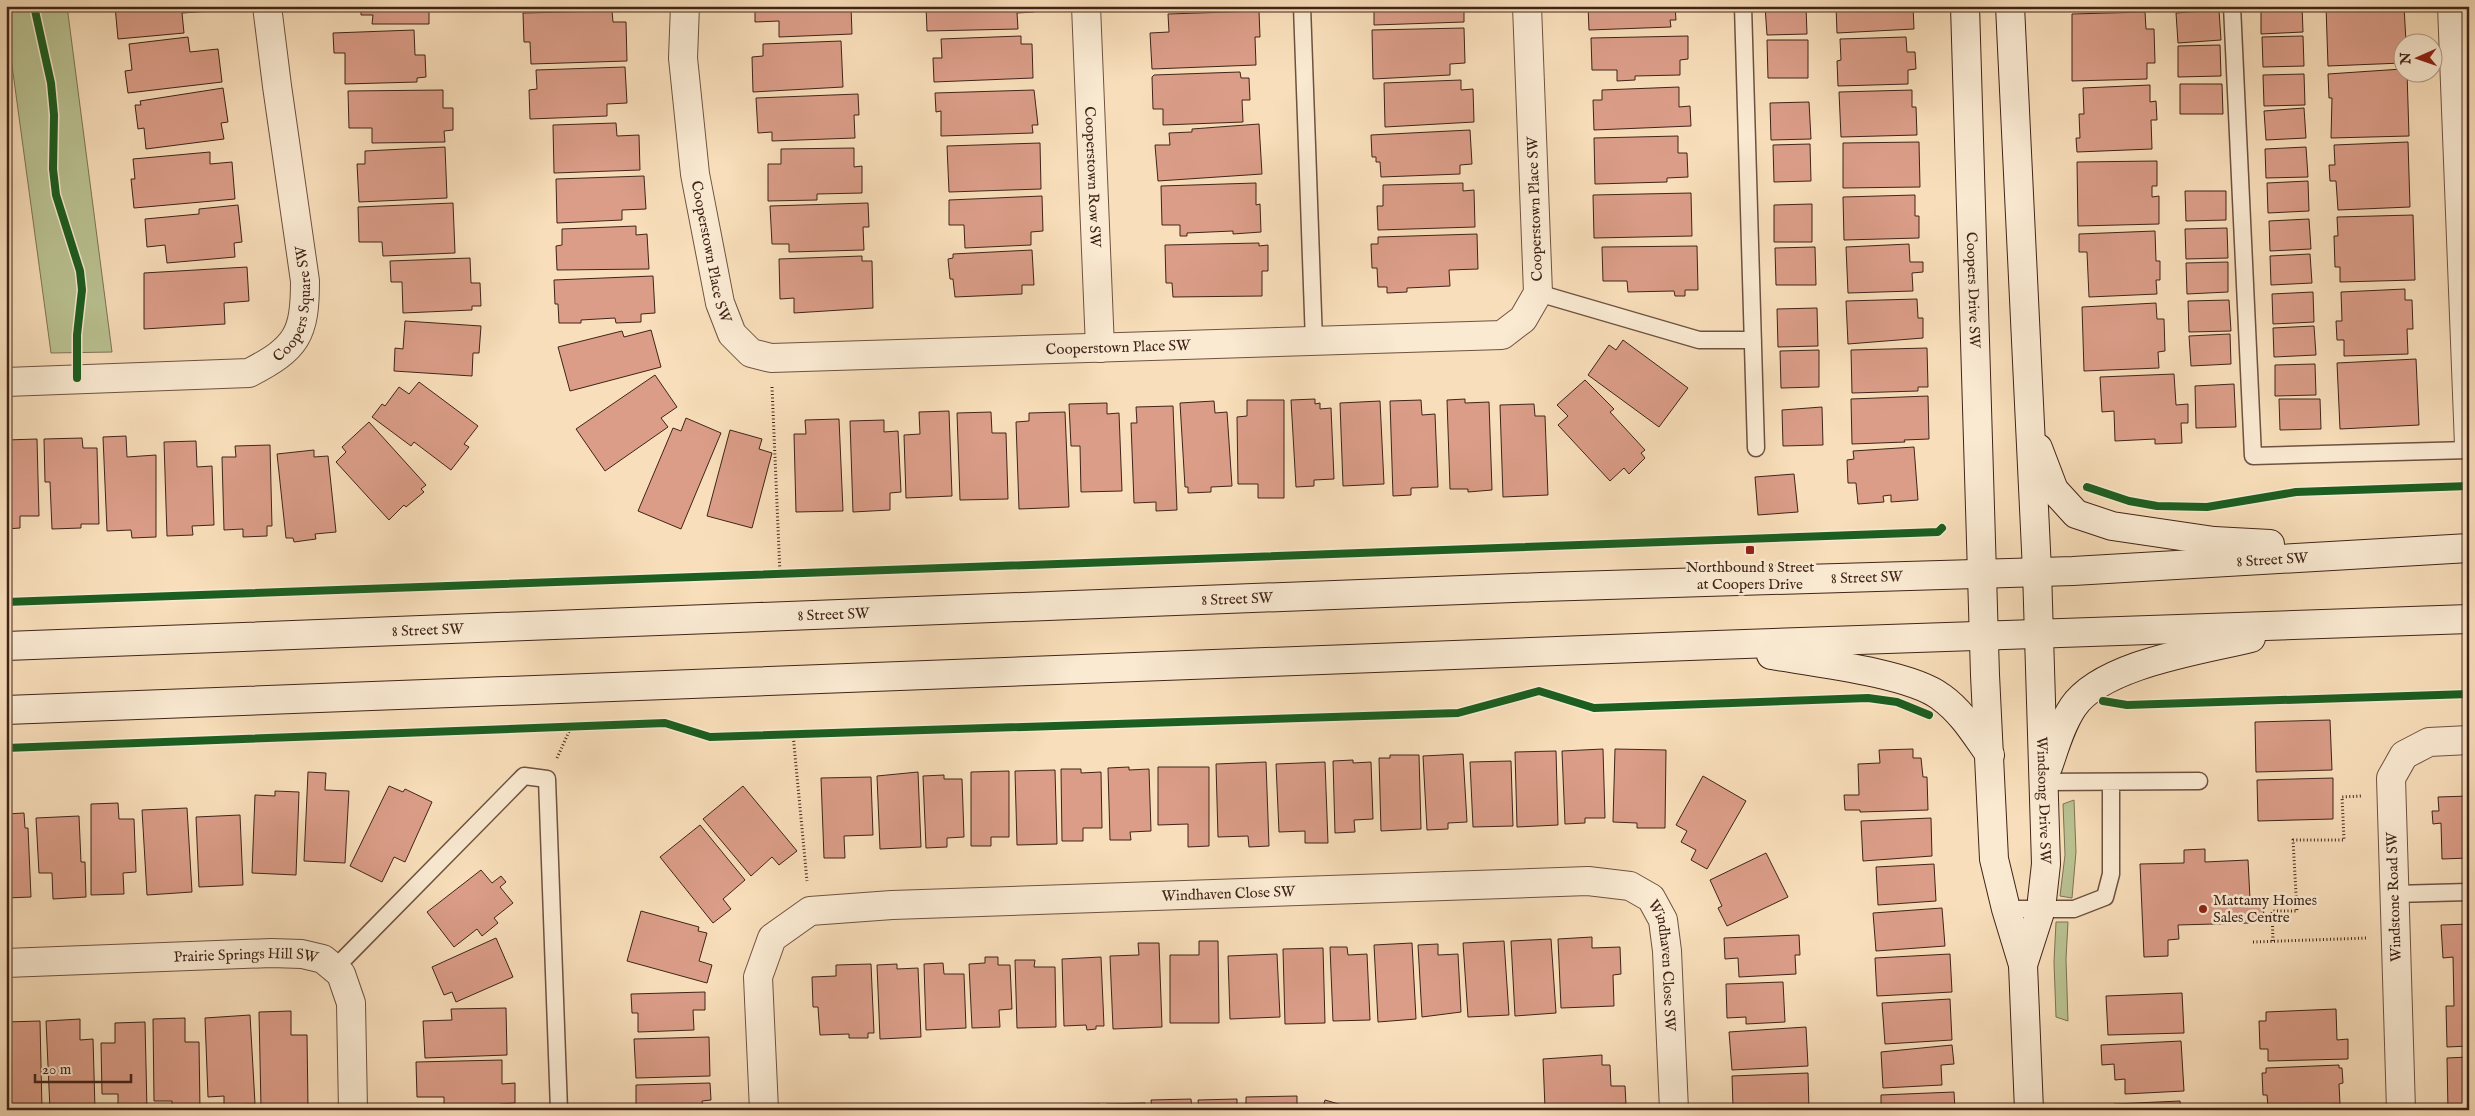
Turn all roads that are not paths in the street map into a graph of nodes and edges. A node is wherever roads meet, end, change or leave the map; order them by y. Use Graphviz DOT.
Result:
graph roads {
  1 [pos="268,6"];
  2 [pos="686,6"];
  3 [pos="1086,6"];
  4 [pos="1302,6"];
  5 [pos="1527,6"];
  6 [pos="1743,6"];
  7 [pos="1965,6"];
  8 [pos="2010,6"];
  9 [pos="2232,6"];
  10 [pos="2452,6"];
  11 [pos="1538,293"];
  12 [pos="1752,340"];
  13 [pos="1314,342"];
  14 [pos="1100,348"];
  15 [pos="6,382"];
  16 [pos="2030,428"];
  17 [pos="2469,445"];
  18 [pos="1756,448"];
  19 [pos="2469,450"];
  20 [pos="2469,548"];
  21 [pos="2391,552"];
  22 [pos="2036,571"];
  23 [pos="1982,572"];
  24 [pos="2469,619"];
  25 [pos="2304,624"];
  26 [pos="2038,634"];
  27 [pos="1984,636"];
  28 [pos="1716,645"];
  29 [pos="6,646"];
  30 [pos="6,710"];
  31 [pos="2469,740"];
  32 [pos="1990,756"];
  33 [pos="2199,781"];
  34 [pos="2043,782"];
  35 [pos="2111,782"];
  36 [pos="2469,892"];
  37 [pos="2394,894"];
  38 [pos="2006,909"];
  39 [pos="2041,909"];
  40 [pos="6,963"];
  41 [pos="2023,965"];
  42 [pos="335,968"];
  43 [pos="353,1110"];
  44 [pos="559,1110"];
  45 [pos="764,1110"];
  46 [pos="1674,1110"];
  47 [pos="2030,1110"];
  48 [pos="2401,1110"];
  1 -- 15 [label="street, Coopers Square SW"];
  2 -- 14 [label="street, Cooperstown Place SW"];
  3 -- 14 [label="street, Cooperstown Row SW"];
  4 -- 13 [label="lane"];
  5 -- 11 [label="street, Cooperstown Place SW"];
  6 -- 12 [label="lane"];
  7 -- 23 [label="street, Coopers Drive SW"];
  8 -- 16 [label="street"];
  9 -- 19 [label="lane"];
  10 -- 17 [label="street"];
  11 -- 12 [label="lane"];
  11 -- 13 [label="street, Cooperstown Place SW"];
  12 -- 18 [label="lane"];
  13 -- 14 [label="street, Cooperstown Place SW"];
  16 -- 21 [label="street"];
  16 -- 22 [label="street"];
  20 -- 21 [label="street, 8 Street SW"];
  21 -- 22 [label="street, 8 Street SW"];
  22 -- 23 [label="street, 8 Street SW"];
  22 -- 26 [label="street, Windsong Drive SW"];
  23 -- 27 [label="street, Coopers Drive SW"];
  23 -- 29 [label="street, 8 Street SW"];
  24 -- 25 [label="street"];
  25 -- 26 [label="street"];
  25 -- 34 [label="street"];
  26 -- 27 [label="street"];
  26 -- 34 [label="street, Windsong Drive SW"];
  27 -- 28 [label="street"];
  27 -- 32 [label="street, Windsong Drive SW"];
  28 -- 30 [label="street"];
  28 -- 32 [label="street"];
  31 -- 37 [label="street, Windstone Road SW"];
  32 -- 38 [label="street, Windsong Drive SW"];
  33 -- 35 [label="lane"];
  34 -- 35 [label="lane"];
  34 -- 39 [label="street, Windsong Drive SW"];
  35 -- 39 [label="lane"];
  36 -- 37 [label="lane"];
  37 -- 48 [label="street, Windstone Road SW"];
  38 -- 39 [label="lane"];
  38 -- 41 [label="street, Windsong Drive SW"];
  39 -- 41 [label="street, Windsong Drive SW"];
  40 -- 42 [label="street, Prairie Springs Hill SW"];
  41 -- 47 [label="street, Windsong Drive SW"];
  42 -- 43 [label="street, Prairie Springs Hill SW"];
  42 -- 44 [label="lane"];
  45 -- 46 [label="street, Windhaven Close SW"];
}
